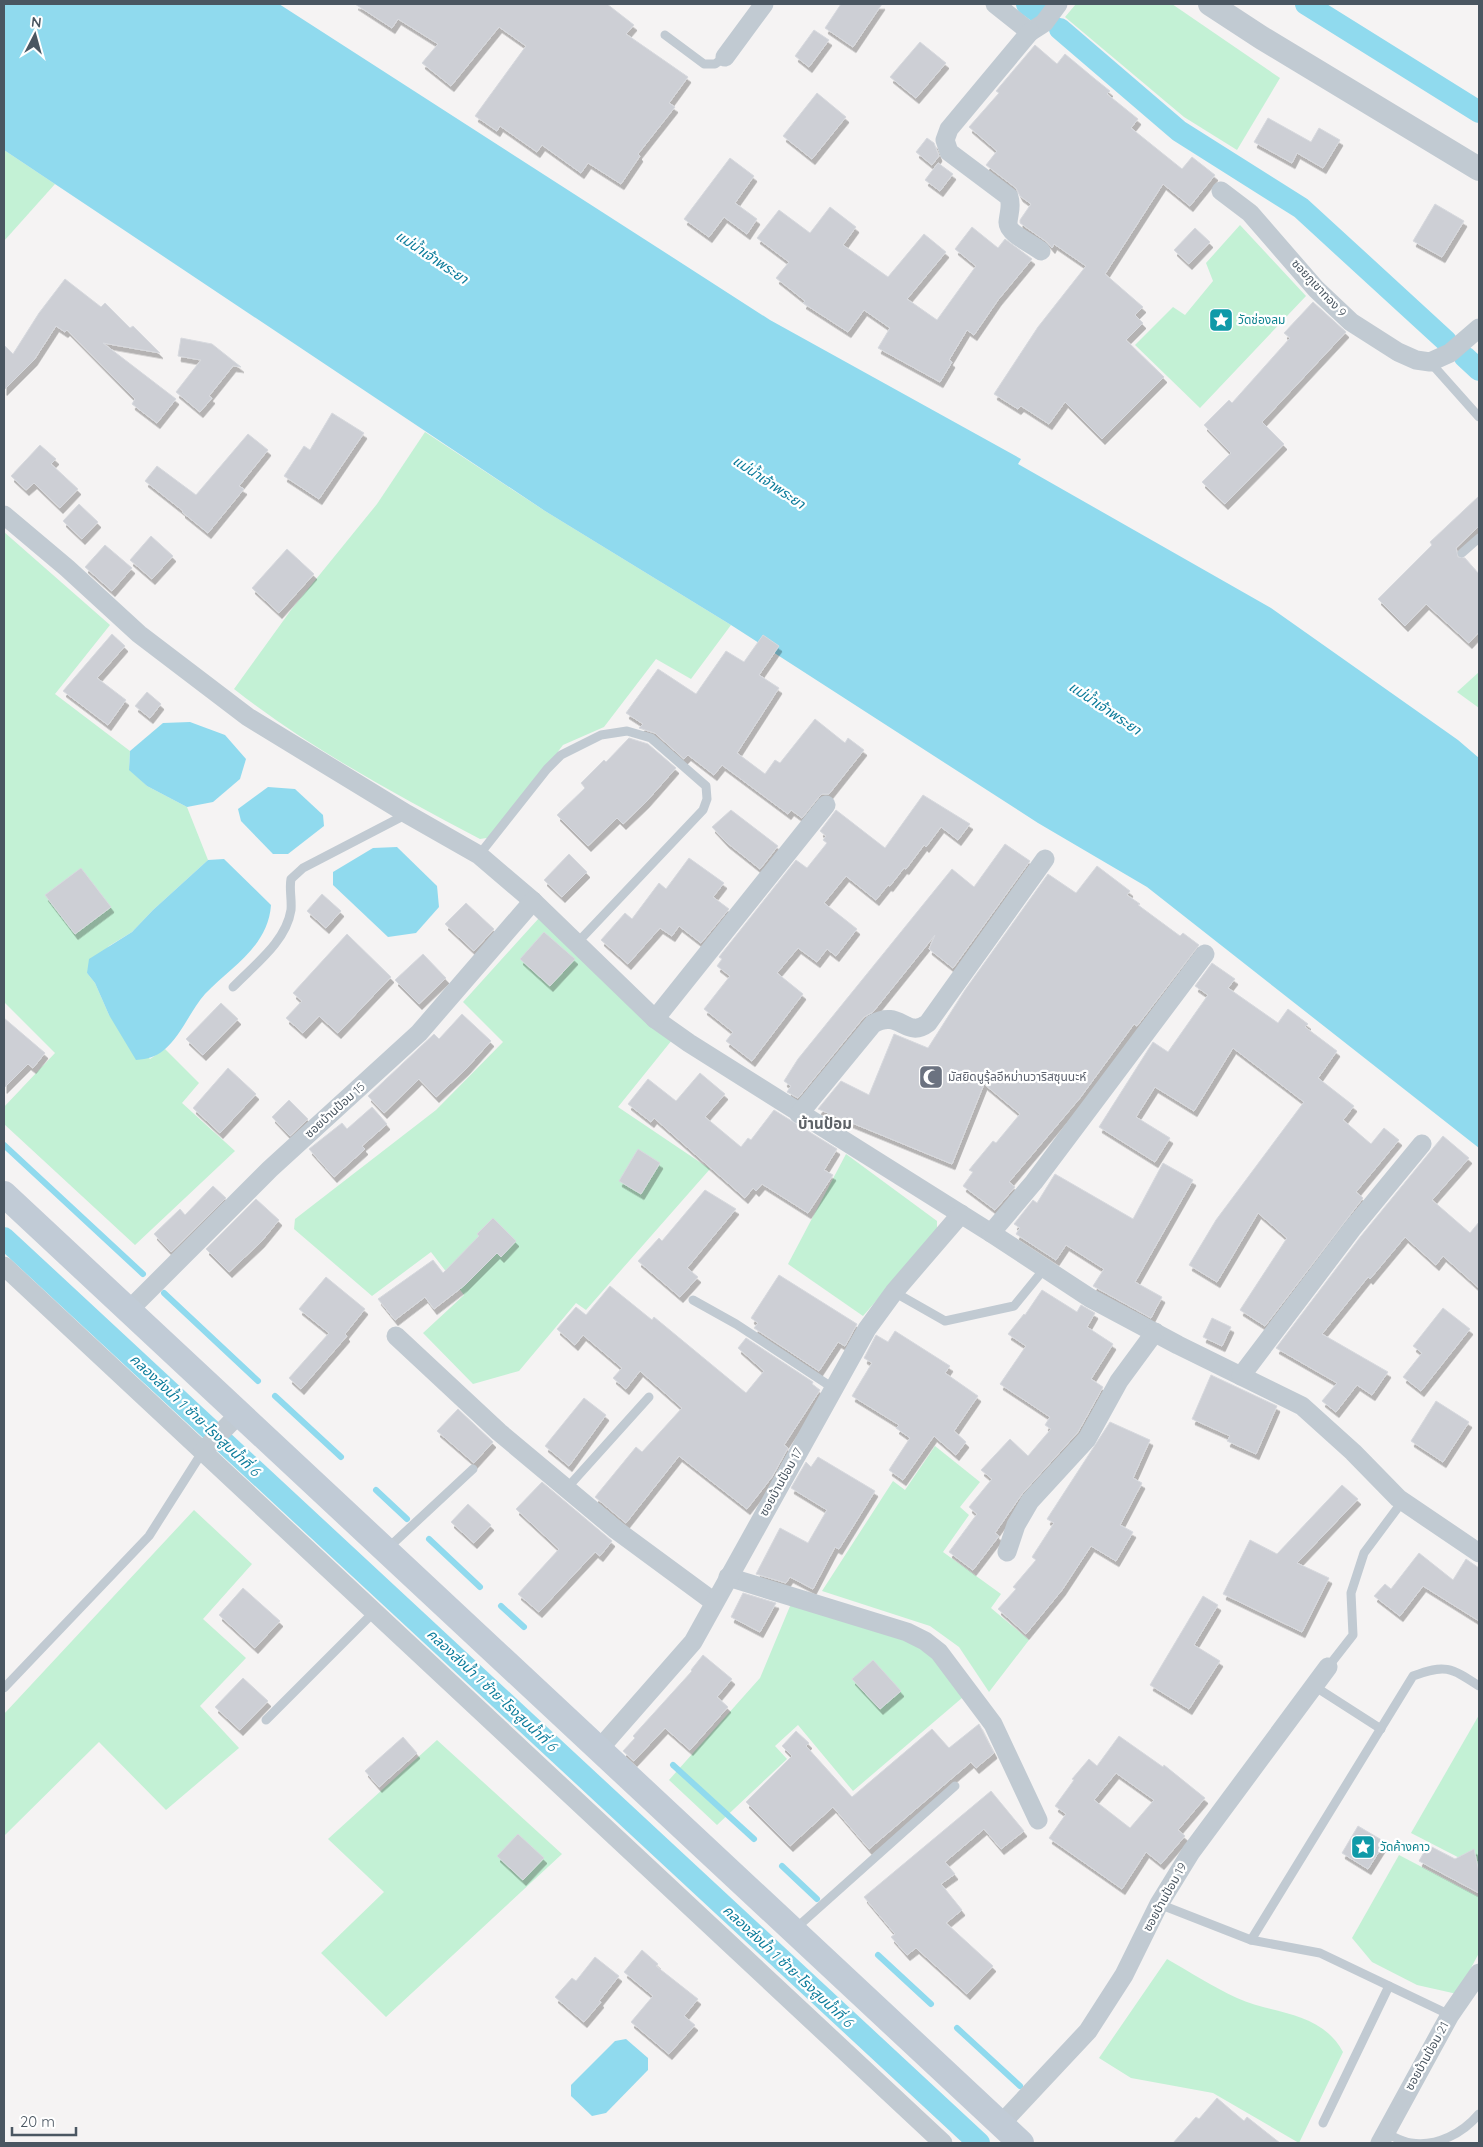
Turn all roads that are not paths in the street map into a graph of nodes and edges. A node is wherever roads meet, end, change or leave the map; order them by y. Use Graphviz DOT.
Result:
graph roads {
  1 [pos="764,4"];
  2 [pos="995,4"];
  3 [pos="1058,4"];
  4 [pos="1210,4"];
  5 [pos="1030,32"];
  6 [pos="665,36"];
  7 [pos="725,57"];
  8 [pos="1479,169"];
  9 [pos="1221,191"];
  10 [pos="1041,250"];
  11 [pos="1479,328"];
  12 [pos="1430,362"];
  13 [pos="1479,417"];
  14 [pos="4,515"];
  15 [pos="1479,538"];
  16 [pos="1462,553"];
  17 [pos="826,805"];
  18 [pos="407,814"];
  19 [pos="479,854"];
  20 [pos="1044,859"];
  21 [pos="533,901"];
  22 [pos="577,943"];
  23 [pos="1205,954"];
  24 [pos="233,987"];
  25 [pos="655,1019"];
  26 [pos="799,1114"];
  27 [pos="1422,1144"];
  28 [pos="4,1194"];
  29 [pos="961,1214"];
  30 [pos="991,1233"];
  31 [pos="4,1266"];
  32 [pos="1045,1268"];
  33 [pos="894,1292"];
  34 [pos="693,1300"];
  35 [pos="129,1310"];
  36 [pos="1155,1332"];
  37 [pos="396,1336"];
  38 [pos="1241,1376"];
  39 [pos="833,1388"];
  40 [pos="650,1397"];
  41 [pos="234,1419"];
  42 [pos="208,1446"];
  43 [pos="473,1469"];
  44 [pos="567,1488"];
  45 [pos="1398,1498"];
  46 [pos="386,1549"];
  47 [pos="1007,1552"];
  48 [pos="1479,1553"];
  49 [pos="728,1576"];
  50 [pos="714,1602"];
  51 [pos="375,1611"];
  52 [pos="1328,1667"];
  53 [pos="1314,1686"];
  54 [pos="1479,1686"];
  55 [pos="4,1688"];
  56 [pos="266,1720"];
  57 [pos="1381,1729"];
  58 [pos="600,1748"];
  59 [pos="955,1786"];
  60 [pos="1038,1820"];
  61 [pos="1160,1904"];
  62 [pos="793,1931"];
  63 [pos="1251,1940"];
  64 [pos="1479,1973"];
  65 [pos="1389,1986"];
  66 [pos="1450,2015"];
  67 [pos="1479,2114"];
  68 [pos="1323,2123"];
  69 [pos="1001,2124"];
  70 [pos="1383,2138"];
  71 [pos="943,2143"];
  72 [pos="1022,2143"];
  1 -- 7 [label="street"];
  2 -- 5 [label="street"];
  3 -- 5 [label="street"];
  4 -- 8 [label="street"];
  5 -- 10 [label="street"];
  6 -- 7 [label="lane"];
  9 -- 12 [label="street, ซอยภูเขาทอง 9"];
  11 -- 12 [label="street"];
  12 -- 13 [label="lane"];
  14 -- 18 [label="street"];
  15 -- 16 [label="lane"];
  17 -- 25 [label="street"];
  18 -- 19 [label="street"];
  18 -- 24 [label="lane"];
  19 -- 21 [label="street"];
  19 -- 22 [label="lane"];
  20 -- 26 [label="street"];
  21 -- 22 [label="street"];
  21 -- 35 [label="street, ซอยบ้านป้อม 15"];
  22 -- 25 [label="street"];
  23 -- 30 [label="street"];
  25 -- 26 [label="street"];
  26 -- 29 [label="street"];
  27 -- 38 [label="street"];
  28 -- 35 [label="main road"];
  29 -- 30 [label="street"];
  29 -- 33 [label="street, ซอยบ้านป้อม 17"];
  30 -- 32 [label="street"];
  31 -- 42 [label="street"];
  32 -- 33 [label="lane"];
  32 -- 36 [label="street"];
  33 -- 39 [label="street, ซอยบ้านป้อม 17"];
  34 -- 39 [label="lane"];
  35 -- 41 [label="main road"];
  36 -- 38 [label="street"];
  36 -- 47 [label="street"];
  37 -- 44 [label="street"];
  38 -- 45 [label="street"];
  39 -- 49 [label="street, ซอยบ้านป้อม 17"];
  40 -- 44 [label="lane"];
  41 -- 42 [label="street"];
  41 -- 46 [label="main road"];
  42 -- 51 [label="street"];
  42 -- 55 [label="lane"];
  43 -- 46 [label="lane"];
  44 -- 50 [label="street"];
  45 -- 48 [label="street"];
  45 -- 52 [label="lane"];
  46 -- 58 [label="main road"];
  49 -- 50 [label="street, ซอยบ้านป้อม 17"];
  49 -- 60 [label="street"];
  50 -- 58 [label="street, ซอยบ้านป้อม 17"];
  51 -- 56 [label="lane"];
  51 -- 71 [label="street"];
  52 -- 53 [label="street, ซอยบ้านป้อม 19"];
  53 -- 57 [label="lane"];
  53 -- 61 [label="street, ซอยบ้านป้อม 19"];
  54 -- 57 [label="lane"];
  57 -- 63 [label="lane"];
  58 -- 62 [label="main road"];
  59 -- 62 [label="lane"];
  61 -- 63 [label="lane"];
  61 -- 69 [label="street, ซอยบ้านป้อม 19"];
  62 -- 69 [label="main road"];
  63 -- 65 [label="lane"];
  64 -- 66 [label="street, ซอยบ้านป้อม 21"];
  65 -- 66 [label="lane"];
  65 -- 68 [label="lane"];
  66 -- 70 [label="street, ซอยบ้านป้อม 21"];
  67 -- 70 [label="lane"];
  69 -- 72 [label="main road"];
}
